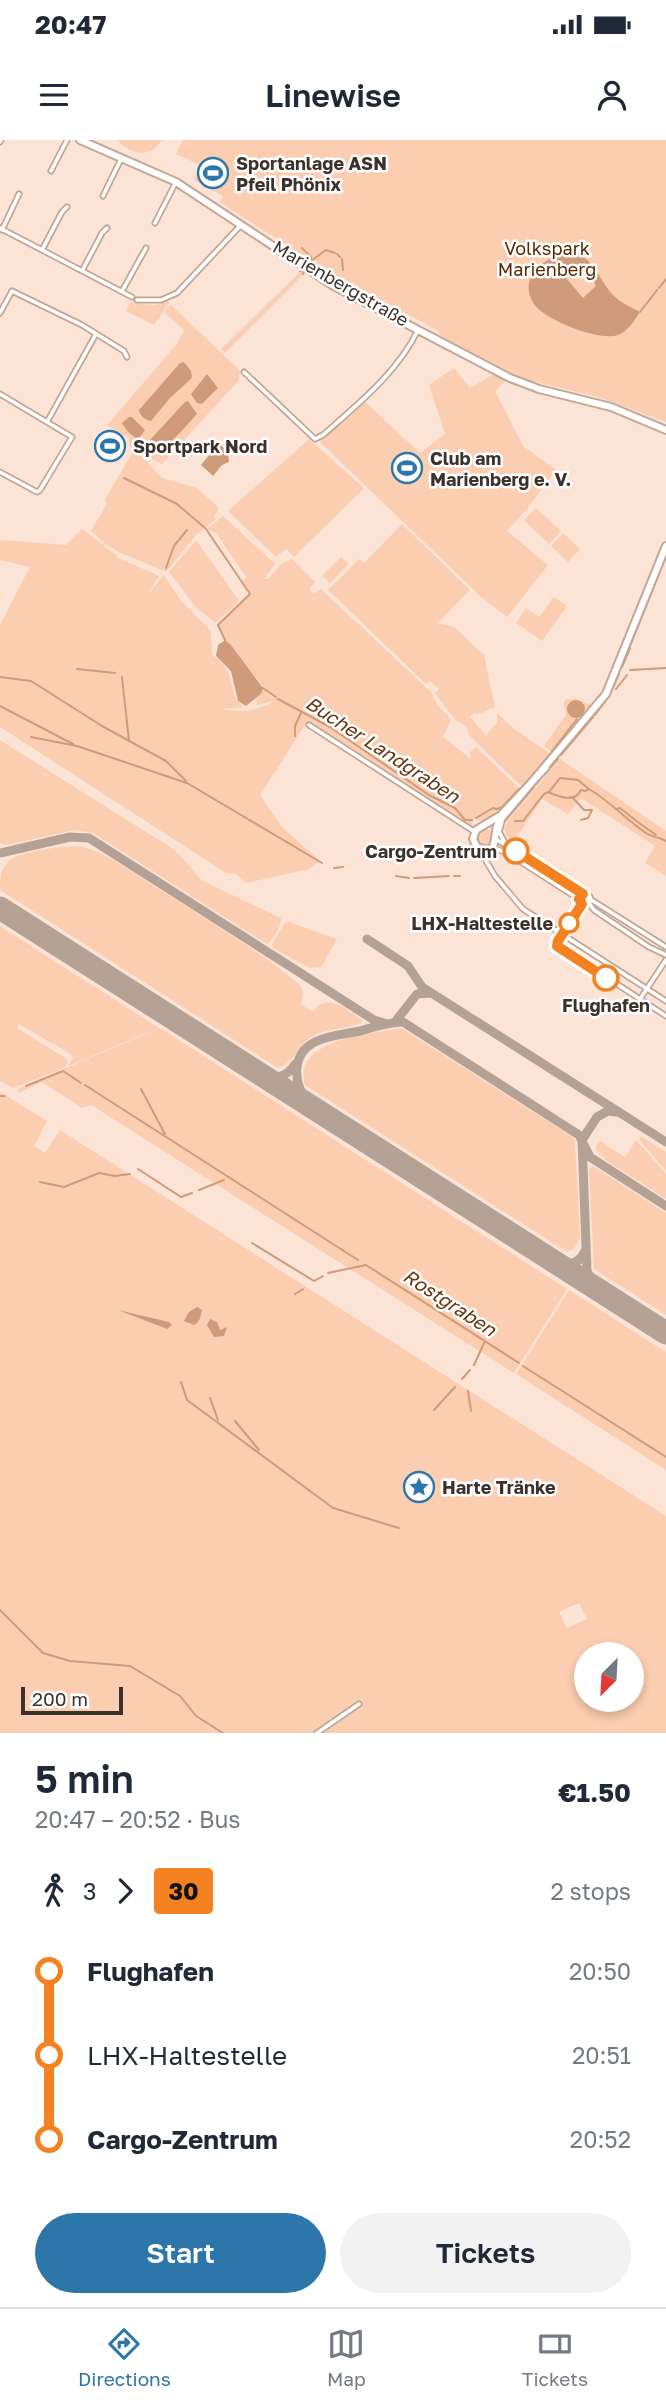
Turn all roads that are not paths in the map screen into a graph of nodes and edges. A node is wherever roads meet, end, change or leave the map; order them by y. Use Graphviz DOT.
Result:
graph roads {
  1 [pos="66,140"];
  2 [pos="80,140"];
  3 [pos="122,157"];
  4 [pos="51,171"];
  5 [pos="176,182"];
  6 [pos="19,194"];
  7 [pos="103,197"];
  8 [pos="67,207"];
  9 [pos="155,223"];
  10 [pos="241,224"];
  11 [pos="107,228"];
  12 [pos="1,229"];
  13 [pos="146,248"];
  14 [pos="42,250"];
  15 [pos="82,271"];
  16 [pos="122,291"];
  17 [pos="132,297"];
  18 [pos="137,300"];
  19 [pos="0,313"];
  20 [pos="418,330"];
  21 [pos="96,334"];
  22 [pos="127,357"];
  23 [pos="244,372"];
  24 [pos="0,394"];
  25 [pos="47,422"];
  26 [pos="666,428"];
  27 [pos="0,472"];
  28 [pos="666,546"];
  29 [pos="309,725"];
  30 [pos="546,767"];
  31 [pos="505,814"];
  32 [pos="478,829"];
  33 [pos="495,836"];
  34 [pos="508,847"];
  35 [pos="492,848"];
  36 [pos="479,849"];
  37 [pos="583,894"];
  38 [pos="589,901"];
  39 [pos="580,902"];
  40 [pos="561,935"];
  41 [pos="666,947"];
  42 [pos="666,958"];
  43 [pos="599,959"];
  44 [pos="593,969"];
  45 [pos="646,989"];
  46 [pos="640,999"];
  47 [pos="666,1001"];
  48 [pos="666,1016"];
  49 [pos="359,1704"];
  50 [pos="317,1733"];
  1 -- 4 [label="street"];
  2 -- 3 [label="main road, Marienbergstraße"];
  3 -- 5 [label="main road, Marienbergstraße"];
  3 -- 7 [label="street"];
  5 -- 9 [label="street"];
  5 -- 10 [label="main road, Marienbergstraße"];
  6 -- 12 [label="street"];
  8 -- 14 [label="street"];
  10 -- 18 [label="street"];
  10 -- 20 [label="main road, Marienbergstraße"];
  11 -- 15 [label="street"];
  12 -- 14 [label="street"];
  13 -- 16 [label="street"];
  14 -- 15 [label="street"];
  15 -- 16 [label="street"];
  16 -- 17 [label="street"];
  19 -- 21 [label="street"];
  20 -- 23 [label="street, Marienbergstraße"];
  20 -- 26 [label="main road, Marienbergstraße"];
  21 -- 22 [label="street"];
  21 -- 25 [label="street"];
  24 -- 25 [label="street"];
  25 -- 27 [label="street"];
  28 -- 30 [label="main road"];
  29 -- 32 [label="street"];
  30 -- 31 [label="main road"];
  30 -- 32 [label="main road"];
  31 -- 33 [label="main road"];
  31 -- 34 [label="street"];
  32 -- 33 [label="main road"];
  32 -- 36 [label="main road"];
  33 -- 34 [label="street"];
  33 -- 35 [label="main road"];
  34 -- 37 [label="street"];
  35 -- 36 [label="main road"];
  35 -- 39 [label="street"];
  36 -- 40 [label="street"];
  37 -- 38 [label="street"];
  37 -- 39 [label="street"];
  38 -- 39 [label="street"];
  38 -- 41 [label="street"];
  38 -- 42 [label="street"];
  39 -- 40 [label="street"];
  40 -- 43 [label="street"];
  40 -- 44 [label="street"];
  42 -- 45 [label="street"];
  43 -- 44 [label="street"];
  43 -- 45 [label="street"];
  44 -- 46 [label="street"];
  45 -- 46 [label="street"];
  45 -- 47 [label="street"];
  46 -- 48 [label="street"];
  49 -- 50 [label="street"];
}
